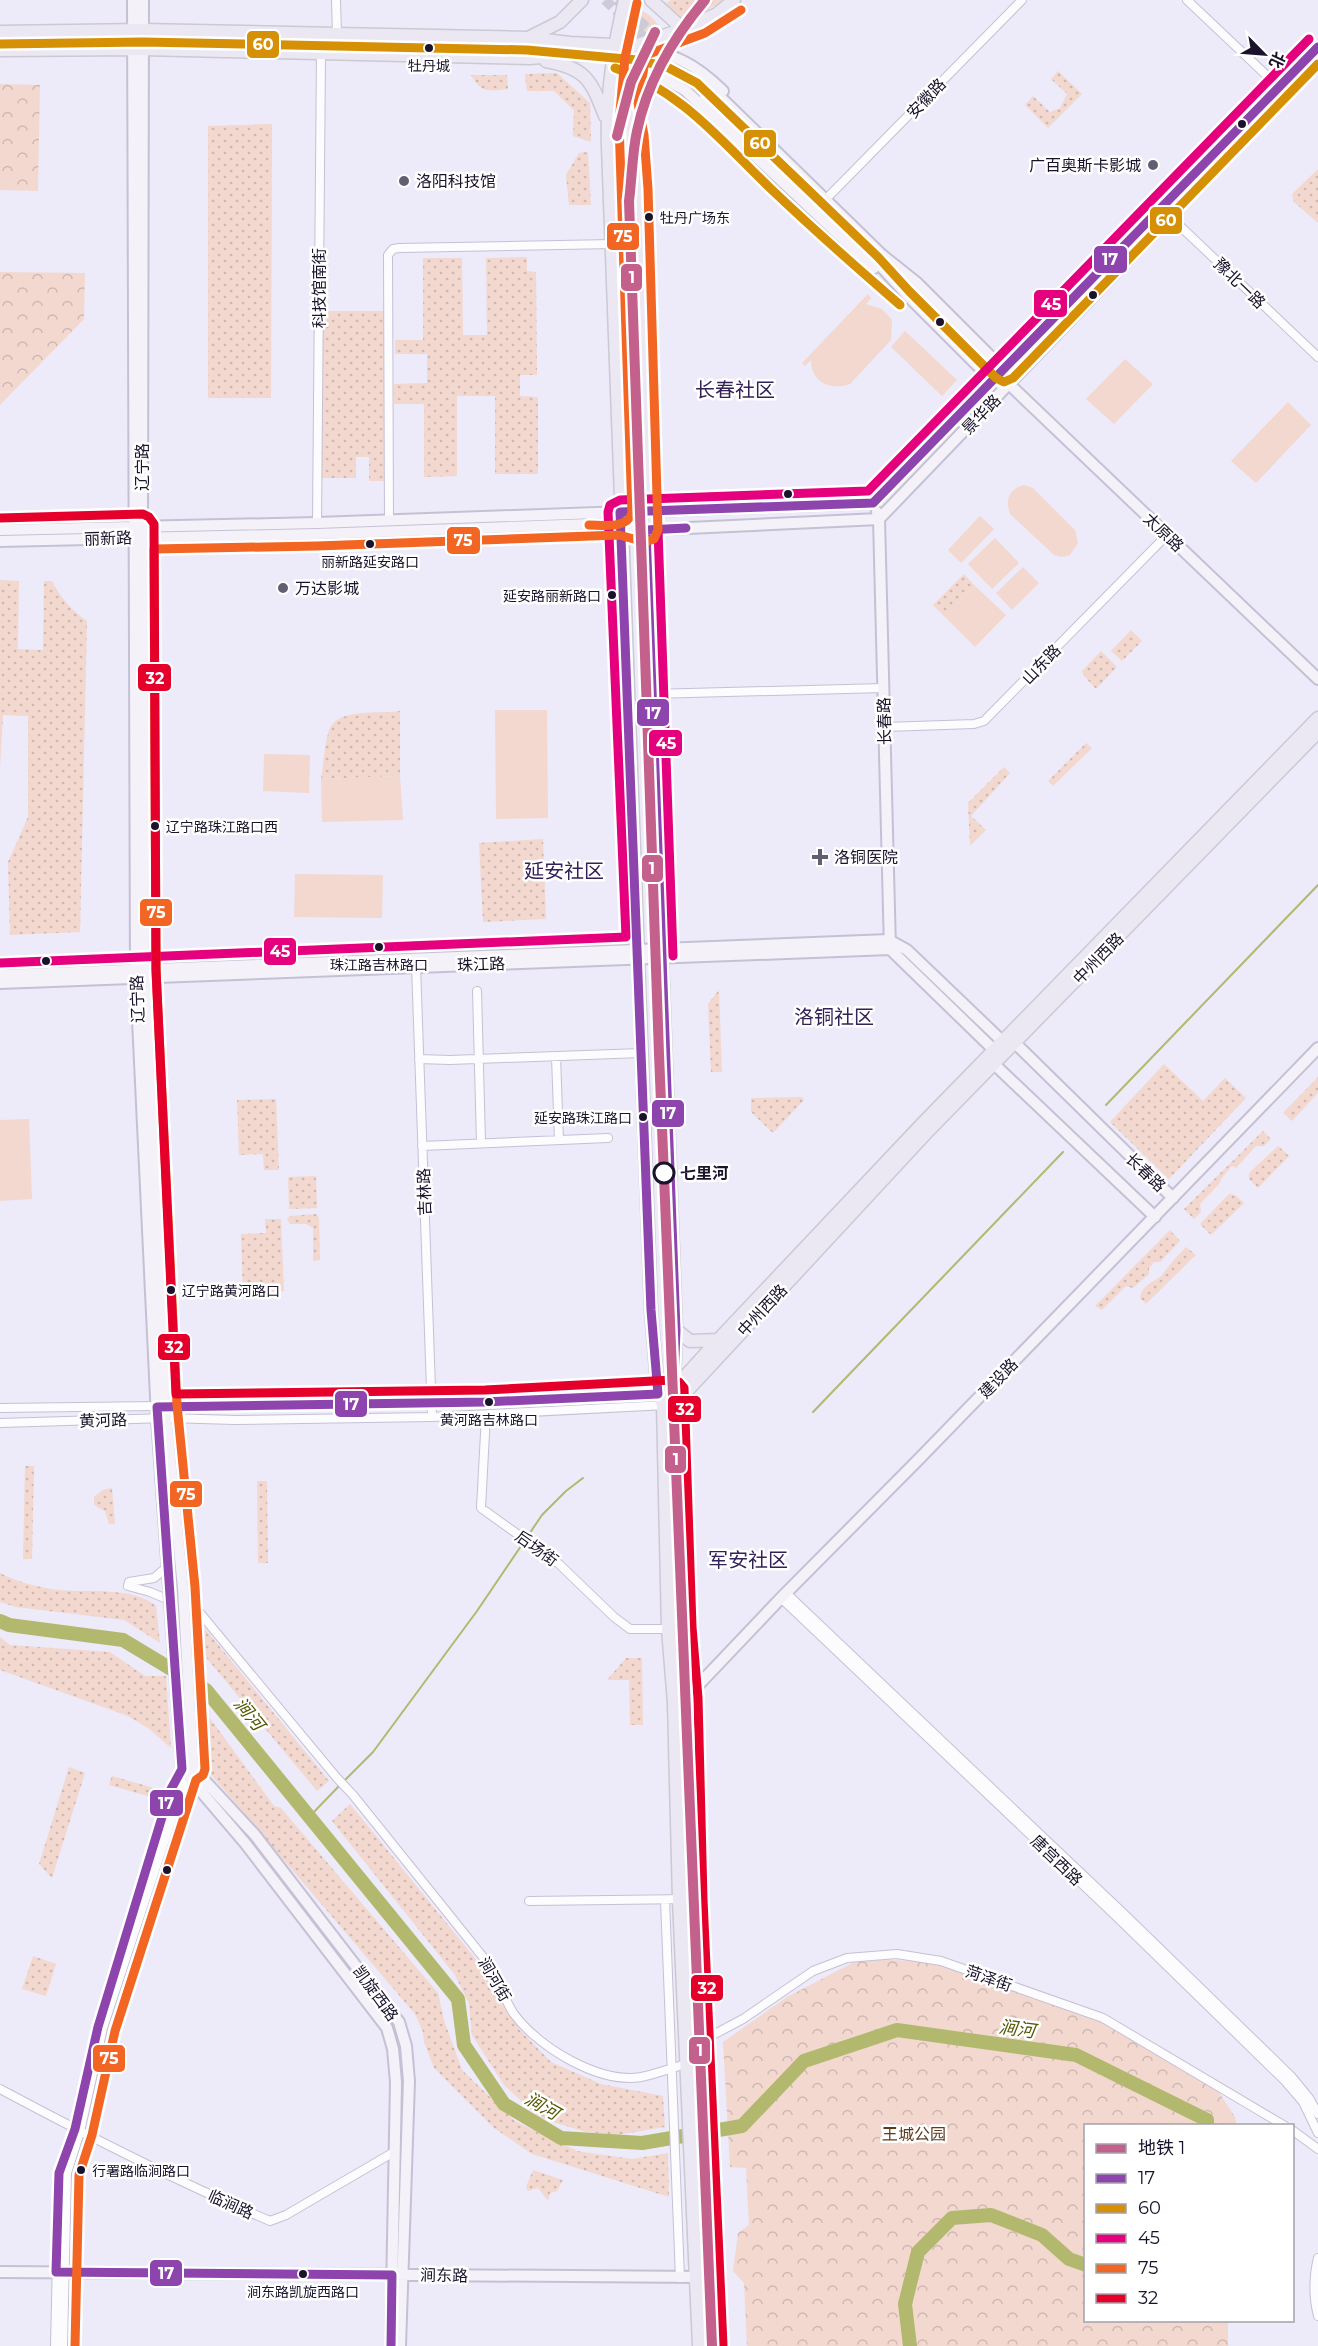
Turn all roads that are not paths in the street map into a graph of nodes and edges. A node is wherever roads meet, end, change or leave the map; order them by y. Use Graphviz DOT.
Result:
graph roads {
  1 [pos="133,0"];
  2 [pos="143,0"];
  3 [pos="336,0"];
  4 [pos="625,0"];
  5 [pos="651,0"];
  6 [pos="734,0"];
  7 [pos="1187,0"];
  8 [pos="1016,2"];
  9 [pos="578,3"];
  10 [pos="137,30"];
  11 [pos="683,30"];
  12 [pos="0,32"];
  13 [pos="337,34"];
  14 [pos="524,38"];
  15 [pos="635,46"];
  16 [pos="1318,47"];
  17 [pos="137,49"];
  18 [pos="0,50"];
  19 [pos="614,50"];
  20 [pos="321,53"];
  21 [pos="524,58"];
  22 [pos="631,60"];
  23 [pos="1318,62"];
  24 [pos="1279,87"];
  25 [pos="607,122"];
  26 [pos="632,136"];
  27 [pos="607,137"];
  28 [pos="830,195"];
  29 [pos="1166,212"];
  30 [pos="612,244"];
  31 [pos="917,283"];
  32 [pos="907,295"];
  33 [pos="1318,357"];
  34 [pos="1004,370"];
  35 [pos="993,381"];
  36 [pos="1010,385"];
  37 [pos="873,503"];
  38 [pos="646,511"];
  39 [pos="620,518"];
  40 [pos="879,519"];
  41 [pos="389,520"];
  42 [pos="317,523"];
  43 [pos="0,530"];
  44 [pos="646,530"];
  45 [pos="138,532"];
  46 [pos="1167,535"];
  47 [pos="0,541"];
  48 [pos="1318,679"];
  49 [pos="884,688"];
  50 [pos="652,694"];
  51 [pos="1318,718"];
  52 [pos="885,727"];
  53 [pos="1318,732"];
  54 [pos="890,944"];
  55 [pos="661,952"];
  56 [pos="638,953"];
  57 [pos="416,966"];
  58 [pos="140,974"];
  59 [pos="0,975"];
  60 [pos="0,983"];
  61 [pos="477,991"];
  62 [pos="1015,1043"];
  63 [pos="998,1046"];
  64 [pos="1318,1048"];
  65 [pos="641,1053"];
  66 [pos="556,1057"];
  67 [pos="1318,1058"];
  68 [pos="419,1059"];
  69 [pos="479,1059"];
  70 [pos="994,1064"];
  71 [pos="608,1137"];
  72 [pos="559,1140"];
  73 [pos="481,1143"];
  74 [pos="422,1146"];
  75 [pos="1173,1197"];
  76 [pos="1169,1213"];
  77 [pos="1155,1217"];
  78 [pos="676,1330"];
  79 [pos="718,1340"];
  80 [pos="673,1392"];
  81 [pos="665,1402"];
  82 [pos="431,1403"];
  83 [pos="0,1408"];
  84 [pos="161,1412"];
  85 [pos="486,1415"];
  86 [pos="432,1417"];
  87 [pos="0,1423"];
  88 [pos="168,1566"];
  89 [pos="785,1598"];
  90 [pos="668,1629"];
  91 [pos="682,1702"];
  92 [pos="188,1768"];
  93 [pos="665,1900"];
  94 [pos="685,1900"];
  95 [pos="529,1901"];
  96 [pos="691,2044"];
  97 [pos="672,2068"];
  98 [pos="696,2073"];
  99 [pos="0,2089"];
  100 [pos="1318,2114"];
  101 [pos="1282,2124"];
  102 [pos="77,2130"];
  103 [pos="1294,2131"];
  104 [pos="1318,2133"];
  105 [pos="1318,2149"];
  106 [pos="394,2151"];
  107 [pos="1318,2258"];
  108 [pos="0,2266"];
  109 [pos="60,2269"];
  110 [pos="0,2272"];
  111 [pos="398,2273"];
  112 [pos="702,2274"];
  113 [pos="680,2276"];
  114 [pos="1318,2316"];
  115 [pos="55,2346"];
  116 [pos="63,2346"];
  117 [pos="391,2346"];
  118 [pos="400,2346"];
  119 [pos="699,2346"];
  120 [pos="711,2346"];
  1 -- 10 [label="main road"];
  2 -- 10 [label="main road"];
  3 -- 13 [label="street"];
  4 -- 19 [label="main road"];
  5 -- 11 [label="main road"];
  6 -- 11 [label="main road"];
  7 -- 24 [label="street"];
  8 -- 28 [label="street, 安徽路"];
  9 -- 14 [label="main road"];
  10 -- 12 [label="main road"];
  10 -- 13 [label="main road"];
  10 -- 17 [label="main road, 辽宁路"];
  11 -- 15 [label="main road"];
  13 -- 14 [label="main road"];
  14 -- 19 [label="main road"];
  14 -- 21 [label="main road"];
  15 -- 19 [label="main road"];
  15 -- 22 [label="main road"];
  15 -- 28 [label="main road"];
  16 -- 24 [label="main road, 景华路"];
  17 -- 18 [label="main road"];
  17 -- 20 [label="main road"];
  17 -- 45 [label="main road, 辽宁路"];
  19 -- 21 [label="main road"];
  19 -- 22 [label="main road"];
  19 -- 25 [label="main road"];
  20 -- 21 [label="main road"];
  20 -- 42 [label="street, 科技馆南街"];
  21 -- 25 [label="main road"];
  22 -- 26 [label="main road"];
  22 -- 32 [label="main road"];
  23 -- 29 [label="main road, 景华路"];
  24 -- 29 [label="main road, 景华路"];
  25 -- 27 [label="main road"];
  26 -- 27 [label="main road"];
  26 -- 38 [label="main road"];
  27 -- 30 [label="main road"];
  28 -- 31 [label="main road"];
  29 -- 33 [label="street, 豫北一路"];
  29 -- 34 [label="main road, 景华路"];
  29 -- 36 [label="main road, 景华路"];
  30 -- 39 [label="main road"];
  30 -- 41 [label="street"];
  31 -- 32 [label="main road, 太原路"];
  31 -- 34 [label="main road, 太原路"];
  32 -- 35 [label="main road, 太原路"];
  34 -- 35 [label="main road, 景华路"];
  34 -- 36 [label="main road, 太原路"];
  35 -- 36 [label="main road"];
  35 -- 37 [label="main road, 景华路"];
  36 -- 40 [label="main road, 景华路"];
  36 -- 46 [label="main road, 太原路"];
  37 -- 38 [label="main road"];
  37 -- 40 [label="main road, 长春路"];
  38 -- 39 [label="main road, 丽新路"];
  38 -- 44 [label="main road"];
  39 -- 41 [label="main road, 丽新路"];
  39 -- 44 [label="main road, 丽新路"];
  39 -- 45 [label="main road, 丽新路"];
  39 -- 56 [label="main road"];
  40 -- 44 [label="main road"];
  40 -- 49 [label="main road, 长春路"];
  41 -- 42 [label="main road, 丽新路"];
  42 -- 45 [label="main road, 丽新路"];
  43 -- 45 [label="main road, 丽新路"];
  44 -- 50 [label="main road"];
  45 -- 47 [label="main road, 丽新路"];
  45 -- 58 [label="main road, 辽宁路"];
  46 -- 48 [label="main road, 太原路"];
  46 -- 52 [label="street, 山东路"];
  49 -- 50 [label="street"];
  49 -- 52 [label="main road, 长春路"];
  50 -- 55 [label="main road"];
  51 -- 63 [label="main road, 中州西路"];
  52 -- 54 [label="main road, 长春路"];
  53 -- 62 [label="main road, 中州西路"];
  54 -- 55 [label="main road, 珠江路"];
  54 -- 63 [label="main road"];
  55 -- 56 [label="main road, 珠江路"];
  55 -- 78 [label="main road"];
  56 -- 57 [label="main road, 珠江路"];
  56 -- 58 [label="main road, 珠江路"];
  56 -- 65 [label="main road"];
  57 -- 58 [label="main road, 珠江路"];
  57 -- 68 [label="street, 吉林路"];
  58 -- 59 [label="main road, 珠江路"];
  58 -- 60 [label="main road, 珠江路"];
  58 -- 84 [label="main road, 辽宁路"];
  61 -- 69 [label="street"];
  62 -- 63 [label="main road"];
  62 -- 70 [label="main road, 中州西路"];
  62 -- 75 [label="main road, 长春路"];
  63 -- 70 [label="main road"];
  63 -- 79 [label="main road, 中州西路"];
  64 -- 75 [label="main road, 建设路"];
  65 -- 66 [label="street"];
  65 -- 81 [label="main road"];
  66 -- 69 [label="street"];
  66 -- 72 [label="street"];
  67 -- 76 [label="main road, 建设路"];
  68 -- 69 [label="street"];
  68 -- 74 [label="street, 吉林路"];
  69 -- 73 [label="street"];
  70 -- 77 [label="main road, 长春路"];
  70 -- 81 [label="main road, 中州西路"];
  71 -- 72 [label="street"];
  72 -- 73 [label="street"];
  73 -- 74 [label="street"];
  74 -- 82 [label="street, 吉林路"];
  75 -- 76 [label="main road, 长春路"];
  75 -- 77 [label="main road, 建设路"];
  76 -- 77 [label="main road, 长春路"];
  76 -- 89 [label="main road, 建设路"];
  77 -- 89 [label="main road, 建设路"];
  78 -- 79 [label="main road"];
  78 -- 80 [label="main road"];
  79 -- 80 [label="main road, 中州西路"];
  80 -- 81 [label="main road"];
  81 -- 82 [label="street, 黄河路"];
  81 -- 85 [label="street, 黄河路"];
  81 -- 90 [label="main road"];
  81 -- 91 [label="main road"];
  82 -- 84 [label="street, 黄河路"];
  82 -- 86 [label="street, 吉林路"];
  83 -- 84 [label="street, 黄河路"];
  84 -- 86 [label="street, 黄河路"];
  84 -- 87 [label="street, 黄河路"];
  84 -- 88 [label="main road, 辽宁路"];
  84 -- 92 [label="main road, 辽宁路, bridge"];
  85 -- 86 [label="street, 黄河路"];
  85 -- 90 [label="street, 后场街"];
  88 -- 92 [label="main road, 辽宁路, bridge"];
  88 -- 97 [label="street, 涧河街"];
  89 -- 91 [label="main road, 建设路"];
  89 -- 100 [label="street, 唐宫西路"];
  89 -- 104 [label="street, 唐宫西路"];
  90 -- 91 [label="main road"];
  91 -- 94 [label="main road"];
  92 -- 102 [label="street"];
  92 -- 106 [label="main road, 凯旋西路"];
  92 -- 111 [label="main road, 凯旋西路"];
  93 -- 94 [label="street"];
  93 -- 95 [label="street"];
  93 -- 97 [label="street"];
  94 -- 96 [label="main road"];
  96 -- 98 [label="main road"];
  96 -- 98 [label="main road"];
  96 -- 101 [label="street, 菏泽街"];
  97 -- 98 [label="street, 涧河街"];
  97 -- 113 [label="street"];
  98 -- 112 [label="main road"];
  98 -- 112 [label="main road"];
  99 -- 102 [label="street, 临涧路"];
  102 -- 106 [label="street, 临涧路"];
  102 -- 109 [label="street"];
  103 -- 105 [label="street"];
  106 -- 111 [label="main road, 凯旋西路"];
  107 -- 114 [label="street"];
  108 -- 109 [label="main road, 涧东路"];
  109 -- 110 [label="main road, 涧东路"];
  109 -- 111 [label="main road, 涧东路"];
  109 -- 115 [label="street"];
  109 -- 116 [label="street"];
  111 -- 113 [label="main road, 涧东路"];
  111 -- 117 [label="main road, 凯旋西路"];
  111 -- 118 [label="main road, 凯旋西路"];
  112 -- 113 [label="main road, 涧东路"];
  112 -- 119 [label="main road"];
  112 -- 120 [label="main road"];
}
